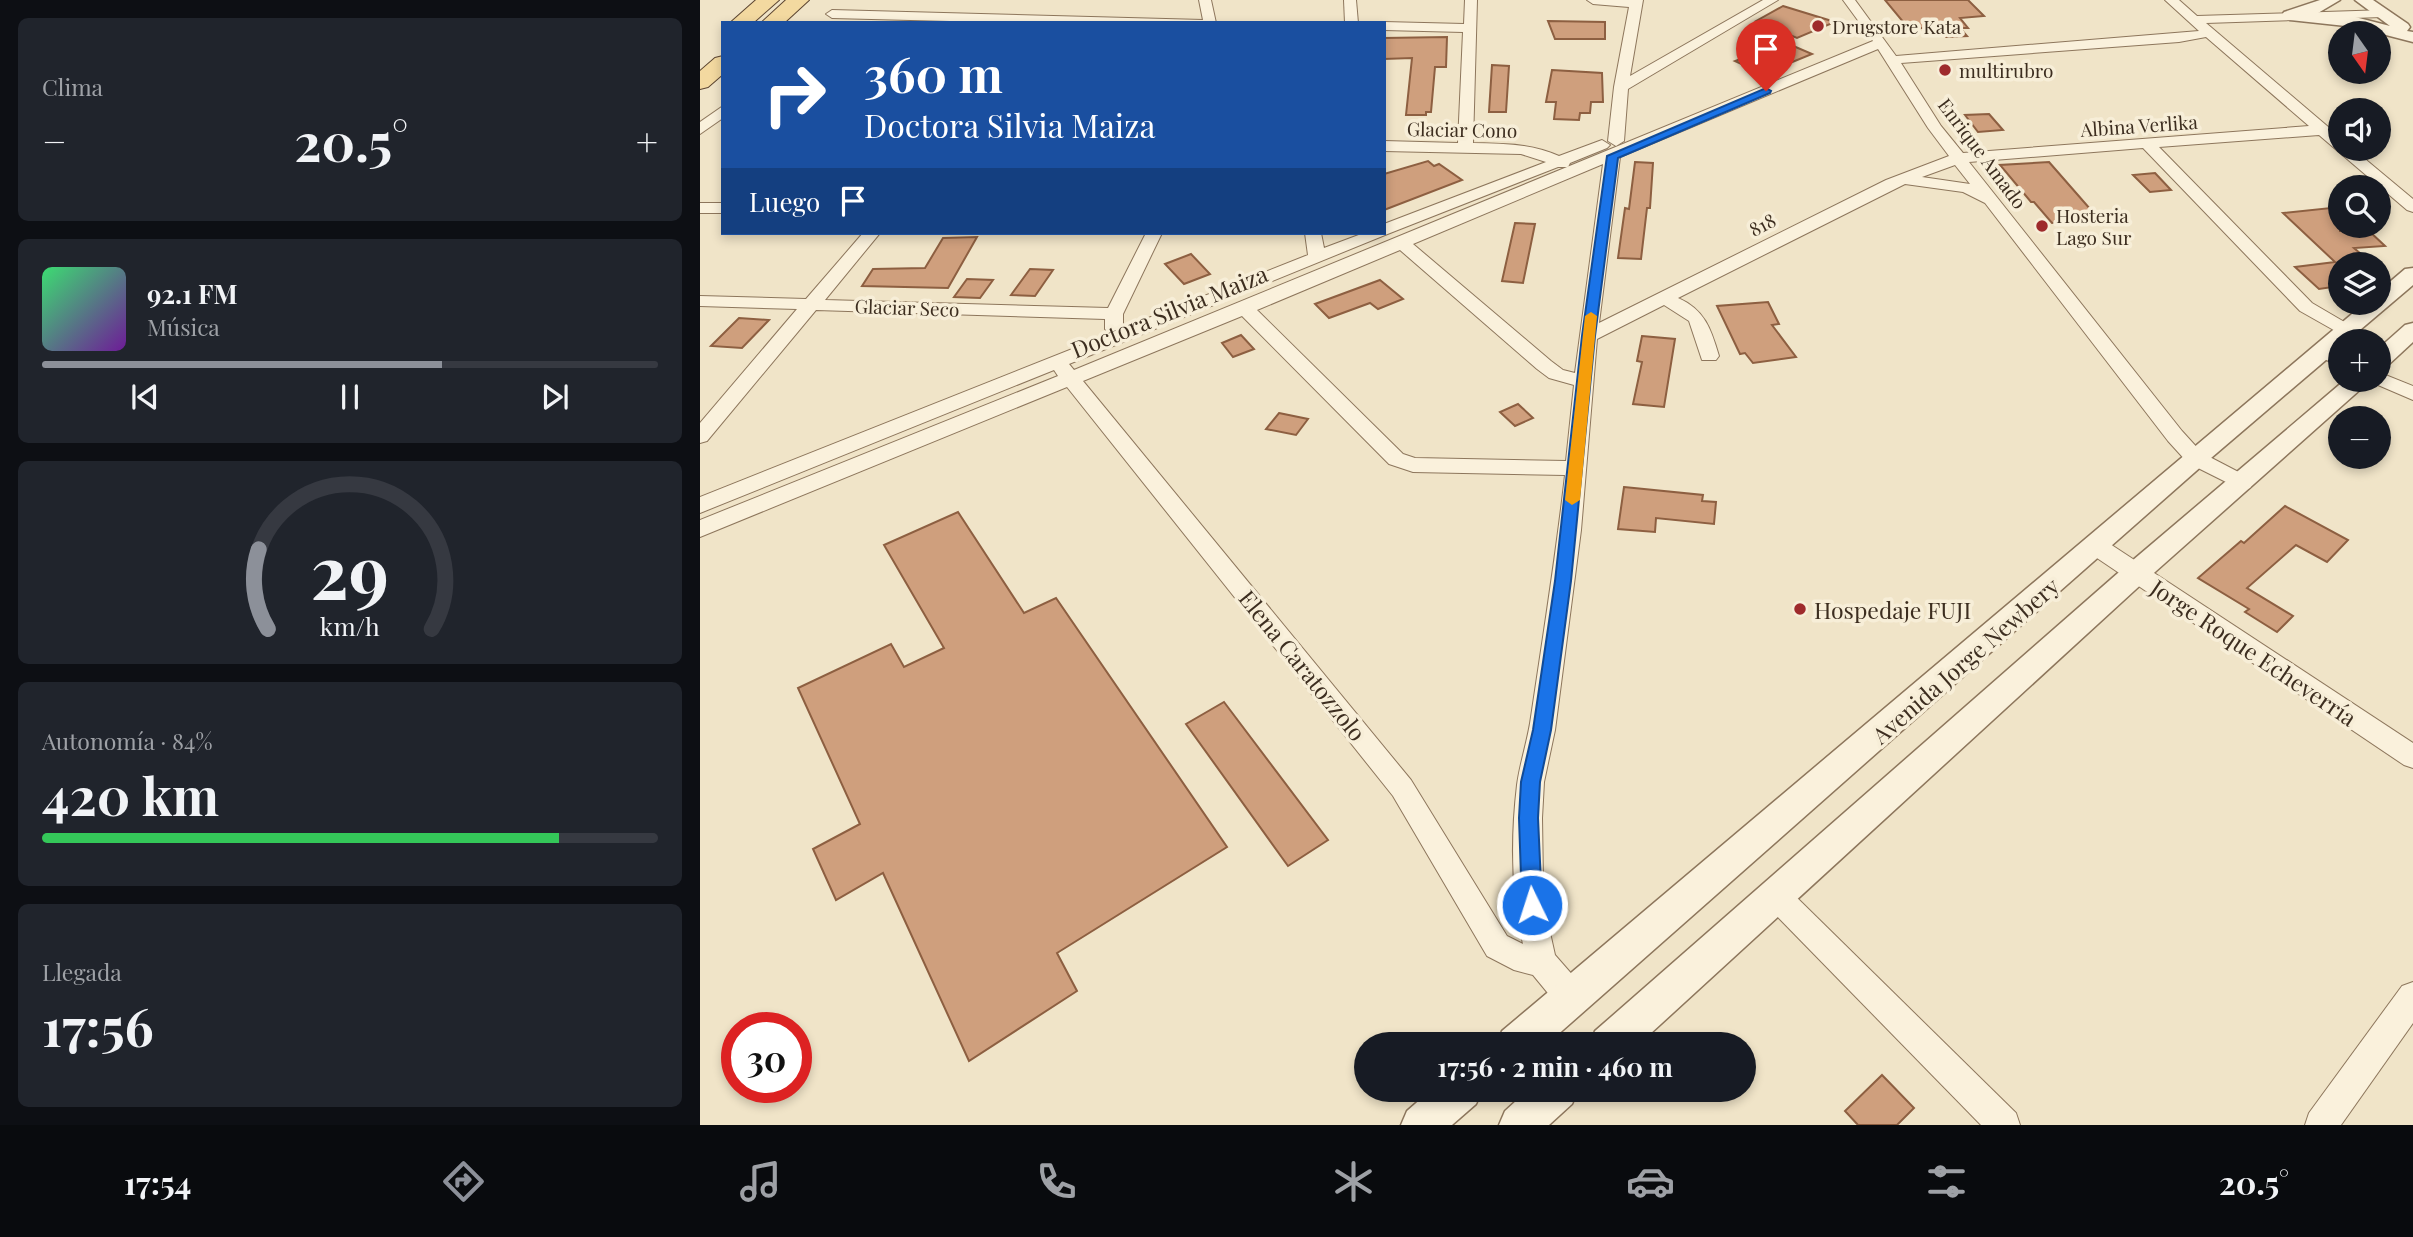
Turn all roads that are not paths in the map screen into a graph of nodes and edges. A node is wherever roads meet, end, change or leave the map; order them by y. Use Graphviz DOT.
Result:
graph roads {
  1 [pos="769,0"];
  2 [pos="799,0"];
  3 [pos="847,0"];
  4 [pos="1205,0"];
  5 [pos="1350,0"];
  6 [pos="1471,0"];
  7 [pos="1593,0"];
  8 [pos="1772,0"];
  9 [pos="1849,0"];
  10 [pos="2171,0"];
  11 [pos="2332,0"];
  12 [pos="2363,0"];
  13 [pos="1637,2"];
  14 [pos="2410,11"];
  15 [pos="2382,13"];
  16 [pos="2290,15"];
  17 [pos="1049,17"];
  18 [pos="827,18"];
  19 [pos="2196,20"];
  20 [pos="743,21"];
  21 [pos="773,21"];
  22 [pos="1149,21"];
  23 [pos="1210,21"];
  24 [pos="1352,21"];
  25 [pos="1386,26"];
  26 [pos="1468,28"];
  27 [pos="2207,33"];
  28 [pos="2413,36"];
  29 [pos="1881,43"];
  30 [pos="713,54"];
  31 [pos="1892,60"];
  32 [pos="700,82"];
  33 [pos="1621,87"];
  34 [pos="721,112"];
  35 [pos="1935,128"];
  36 [pos="700,130"];
  37 [pos="2322,130"];
  38 [pos="721,131"];
  39 [pos="2328,135"];
  40 [pos="2146,143"];
  41 [pos="1386,146"];
  42 [pos="1465,147"];
  43 [pos="1614,149"];
  44 [pos="1959,158"];
  45 [pos="1557,161"];
  46 [pos="2358,161"];
  47 [pos="1575,171"];
  48 [pos="1906,178"];
  49 [pos="1991,199"];
  50 [pos="2413,207"];
  51 [pos="700,208"];
  52 [pos="721,208"];
  53 [pos="1386,229"];
  54 [pos="870,235"];
  55 [pos="1153,235"];
  56 [pos="1313,235"];
  57 [pos="1373,235"];
  58 [pos="1401,243"];
  59 [pos="1317,257"];
  60 [pos="2413,274"];
  61 [pos="1664,298"];
  62 [pos="700,301"];
  63 [pos="812,304"];
  64 [pos="1245,308"];
  65 [pos="1114,314"];
  66 [pos="2343,329"];
  67 [pos="2348,329"];
  68 [pos="2413,330"];
  69 [pos="1588,336"];
  70 [pos="1114,339"];
  71 [pos="2391,350"];
  72 [pos="1709,356"];
  73 [pos="2328,357"];
  74 [pos="1063,370"];
  75 [pos="1585,382"];
  76 [pos="2391,384"];
  77 [pos="2345,392"];
  78 [pos="2413,394"];
  79 [pos="709,415"];
  80 [pos="700,436"];
  81 [pos="2195,458"];
  82 [pos="1575,468"];
  83 [pos="2242,483"];
  84 [pos="700,505"];
  85 [pos="700,529"];
  86 [pos="2096,547"];
  87 [pos="2136,573"];
  88 [pos="2413,757"];
  89 [pos="1775,895"];
  90 [pos="1542,962"];
  91 [pos="2413,997"];
  92 [pos="1572,998"];
  93 [pos="1531,1032"];
  94 [pos="1623,1032"];
  95 [pos="1448,1102"];
  96 [pos="1545,1102"];
  97 [pos="1420,1125"];
  98 [pos="1519,1125"];
  99 [pos="2004,1125"];
  100 [pos="2321,1125"];
  1 -- 20 [label="main road"];
  2 -- 21 [label="main road"];
  3 -- 18 [label="street"];
  4 -- 23 [label="street"];
  5 -- 24 [label="street"];
  6 -- 26 [label="street"];
  7 -- 13 [label="street"];
  8 -- 33 [label="street"];
  9 -- 29 [label="street, Enrique Amado"];
  10 -- 19 [label="street"];
  11 -- 16 [label="street"];
  12 -- 15 [label="street"];
  13 -- 33 [label="street"];
  14 -- 15 [label="street"];
  15 -- 16 [label="street"];
  15 -- 28 [label="street"];
  16 -- 19 [label="street"];
  16 -- 28 [label="street"];
  17 -- 18 [label="street"];
  17 -- 22 [label="street"];
  19 -- 27 [label="street"];
  25 -- 26 [label="street"];
  26 -- 42 [label="street"];
  27 -- 31 [label="street"];
  27 -- 37 [label="street"];
  29 -- 31 [label="street, Enrique Amado"];
  29 -- 43 [label="street, Doctora Silvia Maiza"];
  30 -- 32 [label="main road"];
  31 -- 35 [label="street, Enrique Amado"];
  33 -- 43 [label="street"];
  34 -- 36 [label="street"];
  35 -- 44 [label="street, Enrique Amado"];
  35 -- 48 [label="street"];
  36 -- 38 [label="street"];
  37 -- 39 [label="street"];
  37 -- 40 [label="street, Albina Verlika"];
  40 -- 44 [label="street, Albina Verlika"];
  40 -- 66 [label="street"];
  41 -- 42 [label="street, Glaciar Cono"];
  42 -- 45 [label="street, Glaciar Cono"];
  43 -- 45 [label="street, Doctora Silvia Maiza"];
  43 -- 47 [label="street, Doctora Silvia Maiza"];
  43 -- 69 [label="street"];
  44 -- 48 [label="street, 818"];
  44 -- 49 [label="street, Enrique Amado"];
  45 -- 47 [label="street, Glaciar Cono"];
  45 -- 53 [label="street, Doctora Silvia Maiza"];
  46 -- 50 [label="street"];
  47 -- 58 [label="street, Doctora Silvia Maiza"];
  48 -- 49 [label="street"];
  48 -- 61 [label="street, 818"];
  49 -- 81 [label="street, Enrique Amado"];
  51 -- 52 [label="street"];
  54 -- 63 [label="street"];
  55 -- 65 [label="street"];
  56 -- 59 [label="street"];
  57 -- 59 [label="street, Doctora Silvia Maiza"];
  58 -- 64 [label="street, Doctora Silvia Maiza"];
  58 -- 75 [label="street"];
  59 -- 70 [label="street, Doctora Silvia Maiza"];
  60 -- 67 [label="street, Avenida Jorge Newbery"];
  61 -- 69 [label="street, 818"];
  61 -- 72 [label="street"];
  62 -- 63 [label="street, Glaciar Seco"];
  63 -- 65 [label="street, Glaciar Seco"];
  63 -- 79 [label="street"];
  64 -- 74 [label="street, Doctora Silvia Maiza"];
  64 -- 82 [label="street"];
  65 -- 70 [label="street"];
  68 -- 71 [label="street"];
  69 -- 75 [label="street"];
  70 -- 74 [label="street, Doctora Silvia Maiza"];
  73 -- 81 [label="street, Avenida Jorge Newbery"];
  74 -- 84 [label="street, Doctora Silvia Maiza"];
  74 -- 85 [label="street, Doctora Silvia Maiza"];
  74 -- 90 [label="street, Elena Caratozzolo"];
  75 -- 82 [label="street"];
  76 -- 78 [label="street"];
  77 -- 83 [label="street, Avenida Jorge Newbery"];
  79 -- 80 [label="street"];
  81 -- 83 [label="street"];
  81 -- 86 [label="street, Avenida Jorge Newbery"];
  82 -- 90 [label="street"];
  83 -- 87 [label="street, Avenida Jorge Newbery"];
  86 -- 87 [label="street, Jorge Roque Echeverría"];
  86 -- 92 [label="street, Avenida Jorge Newbery"];
  87 -- 88 [label="street, Jorge Roque Echeverría"];
  87 -- 89 [label="street, Avenida Jorge Newbery"];
  89 -- 94 [label="street, Avenida Jorge Newbery"];
  89 -- 99 [label="street"];
  90 -- 92 [label="street"];
  91 -- 100 [label="street"];
  92 -- 93 [label="street, Avenida Jorge Newbery"];
  95 -- 97 [label="street"];
  96 -- 98 [label="street"];
}
